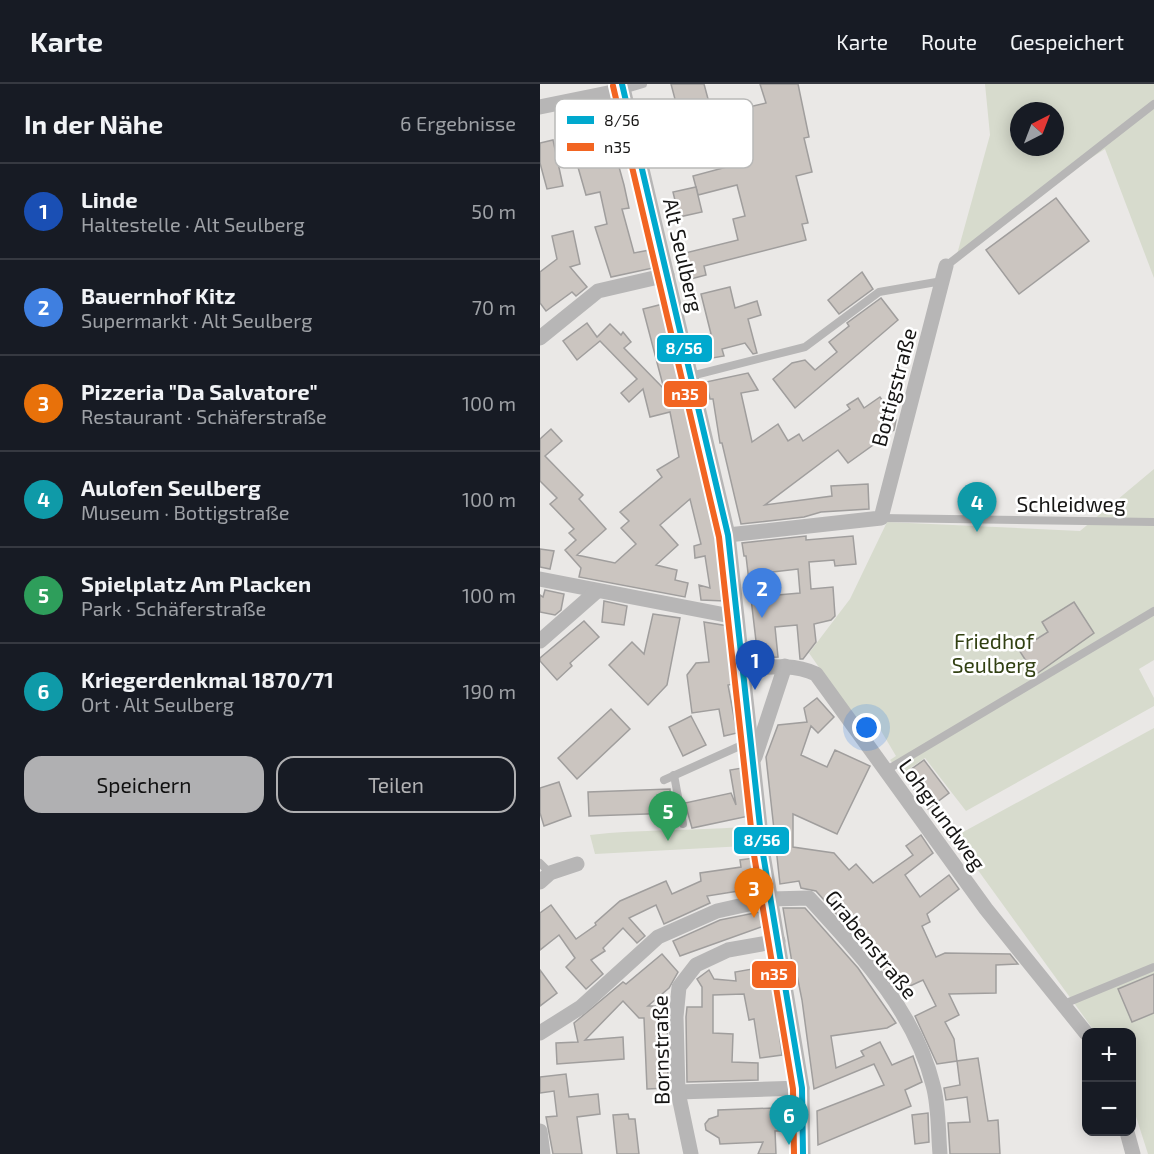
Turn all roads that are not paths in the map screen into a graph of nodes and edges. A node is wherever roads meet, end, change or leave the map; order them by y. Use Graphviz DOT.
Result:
graph roads {
  1 [pos="643,84"];
  2 [pos="622,87"];
  3 [pos="573,99"];
  4 [pos="555,103"];
  5 [pos="1154,104"];
  6 [pos="540,107"];
  7 [pos="641,168"];
  8 [pos="944,273"];
  9 [pos="667,275"];
  10 [pos="540,338"];
  11 [pos="691,376"];
  12 [pos="881,518"];
  13 [pos="1154,522"];
  14 [pos="728,535"];
  15 [pos="540,579"];
  16 [pos="597,591"];
  17 [pos="1154,611"];
  18 [pos="736,617"];
  19 [pos="540,641"];
  20 [pos="786,666"];
  21 [pos="744,669"];
  22 [pos="751,741"];
  23 [pos="753,762"];
  24 [pos="885,771"];
  25 [pos="674,776"];
  26 [pos="664,780"];
  27 [pos="683,824"];
  28 [pos="577,864"];
  29 [pos="543,873"];
  30 [pos="771,899"];
  31 [pos="778,941"];
  32 [pos="1154,967"];
  33 [pos="1064,1004"];
  34 [pos="1082,1028"];
  35 [pos="540,1033"];
  36 [pos="802,1088"];
  37 [pos="678,1092"];
  38 [pos="540,1131"];
  39 [pos="1127,1136"];
  40 [pos="543,1154"];
  41 [pos="691,1154"];
  42 [pos="802,1154"];
  43 [pos="940,1154"];
  44 [pos="1132,1154"];
  1 -- 2 [label="lane"];
  2 -- 3 [label="street"];
  4 -- 6 [label="street"];
  5 -- 8 [label="lane"];
  7 -- 9 [label="street, Alt Seulberg"];
  8 -- 11 [label="lane"];
  8 -- 12 [label="street, Bottigstraße"];
  9 -- 10 [label="street"];
  9 -- 11 [label="street, Alt Seulberg"];
  11 -- 14 [label="street, Alt Seulberg"];
  12 -- 13 [label="lane, Schleidweg"];
  12 -- 14 [label="street"];
  14 -- 18 [label="street, Alt Seulberg"];
  15 -- 16 [label="street"];
  16 -- 18 [label="street"];
  16 -- 19 [label="street"];
  17 -- 24 [label="lane"];
  18 -- 21 [label="street, Alt Seulberg"];
  20 -- 21 [label="street, Lohgrundweg"];
  20 -- 23 [label="street, Alt Seulberg"];
  20 -- 24 [label="street, Lohgrundweg"];
  21 -- 22 [label="street, Alt Seulberg"];
  22 -- 23 [label="street, Alt Seulberg"];
  22 -- 25 [label="lane"];
  23 -- 30 [label="street, Alt Seulberg"];
  24 -- 33 [label="street, Lohgrundweg"];
  25 -- 26 [label="lane"];
  25 -- 27 [label="lane"];
  28 -- 29 [label="street"];
  30 -- 31 [label="street, Alt Seulberg"];
  30 -- 35 [label="street"];
  30 -- 43 [label="street, Grabenstraße"];
  31 -- 36 [label="street, Alt Seulberg"];
  31 -- 37 [label="street, Bornstraße"];
  32 -- 33 [label="lane"];
  33 -- 34 [label="street, Lohgrundweg"];
  36 -- 37 [label="street"];
  36 -- 42 [label="street, Alt Seulberg"];
  37 -- 41 [label="street, Bornstraße"];
  38 -- 40 [label="street"];
  39 -- 44 [label="street"];
}
